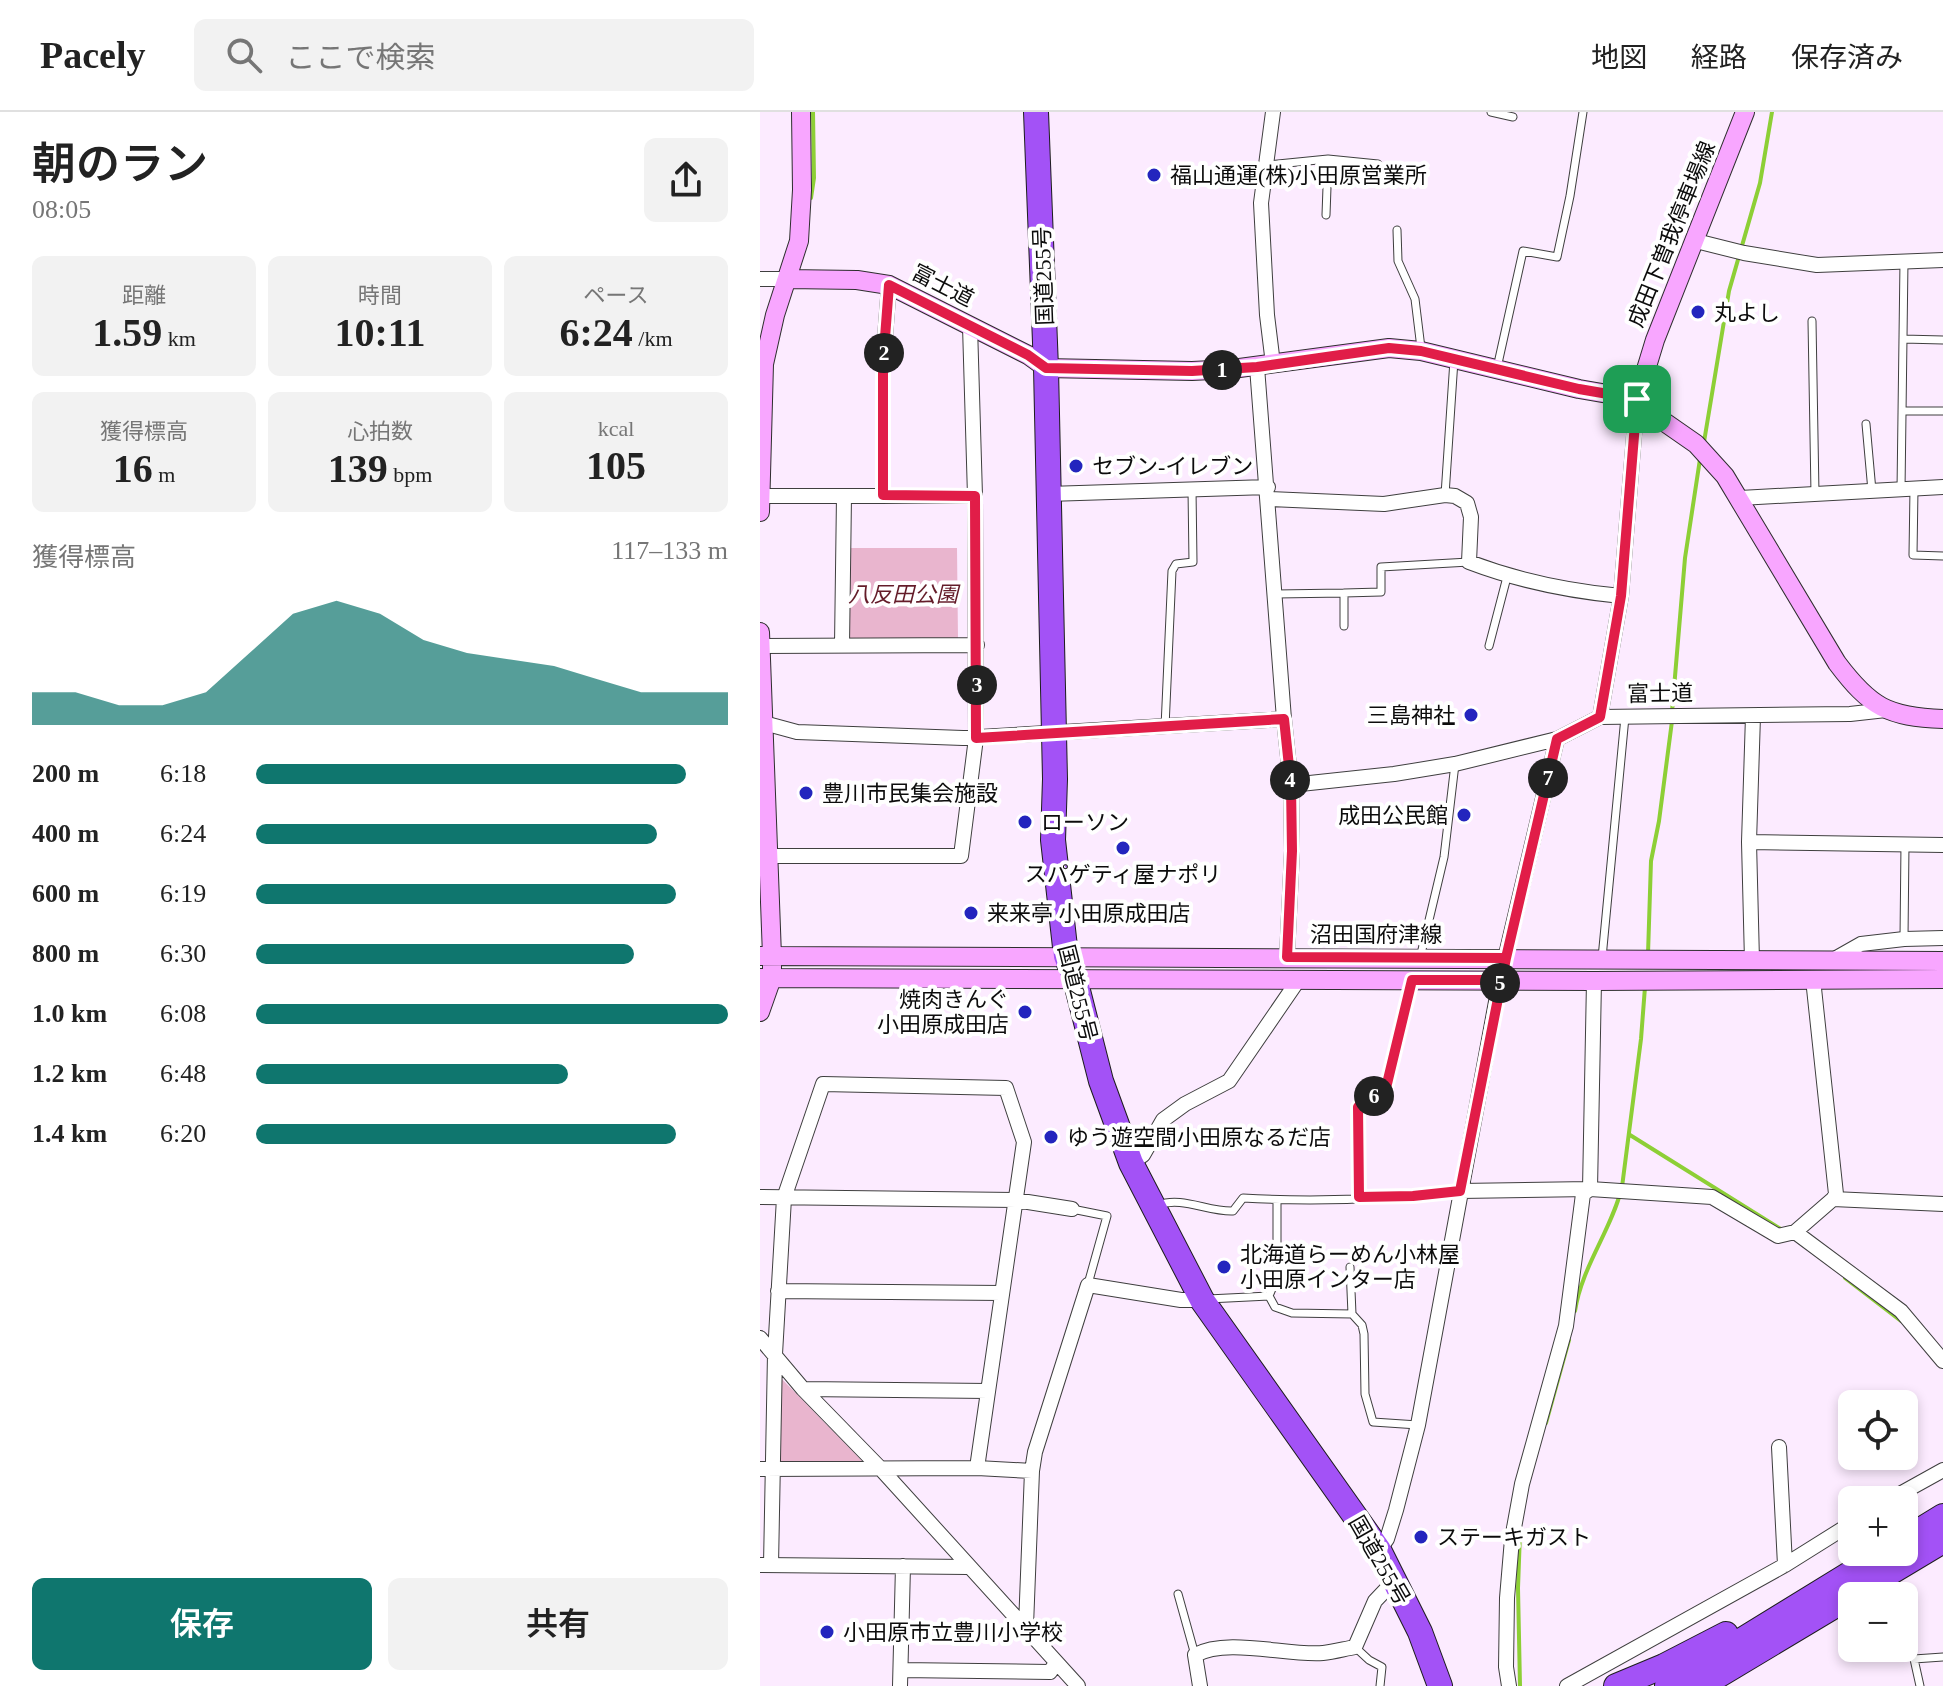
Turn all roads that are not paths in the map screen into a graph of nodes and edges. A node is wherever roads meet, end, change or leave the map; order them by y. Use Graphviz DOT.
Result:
graph roads {
  1 [pos="801,112"];
  2 [pos="1036,112"];
  3 [pos="1273,112"];
  4 [pos="1491,112"];
  5 [pos="1583,112"];
  6 [pos="1744,112"];
  7 [pos="1513,117"];
  8 [pos="1328,159"];
  9 [pos="1378,164"];
  10 [pos="1265,165"];
  11 [pos="1326,215"];
  12 [pos="1397,230"];
  13 [pos="1696,241"];
  14 [pos="1943,260"];
  15 [pos="1904,261"];
  16 [pos="760,279"];
  17 [pos="788,279"];
  18 [pos="889,285"];
  19 [pos="1812,321"];
  20 [pos="970,326"];
  21 [pos="1903,339"];
  22 [pos="1943,340"];
  23 [pos="1421,351"];
  24 [pos="1454,358"];
  25 [pos="1265,365"];
  26 [pos="1046,368"];
  27 [pos="1497,368"];
  28 [pos="1637,399"];
  29 [pos="1902,411"];
  30 [pos="1943,411"];
  31 [pos="1866,424"];
  32 [pos="1943,487"];
  33 [pos="1192,489"];
  34 [pos="1907,490"];
  35 [pos="1872,491"];
  36 [pos="1268,493"];
  37 [pos="1048,494"];
  38 [pos="1815,494"];
  39 [pos="883,495"];
  40 [pos="1445,495"];
  41 [pos="760,496"];
  42 [pos="844,496"];
  43 [pos="975,496"];
  44 [pos="1740,498"];
  45 [pos="760,512"];
  46 [pos="1943,556"];
  47 [pos="1469,562"];
  48 [pos="1507,577"];
  49 [pos="1344,593"];
  50 [pos="1276,594"];
  51 [pos="1621,596"];
  52 [pos="1344,626"];
  53 [pos="760,632"];
  54 [pos="842,645"];
  55 [pos="977,645"];
  56 [pos="761,646"];
  57 [pos="1489,646"];
  58 [pos="1886,710"];
  59 [pos="1753,716"];
  60 [pos="1600,717"];
  61 [pos="1625,717"];
  62 [pos="1284,719"];
  63 [pos="1943,719"];
  64 [pos="762,722"];
  65 [pos="1165,727"];
  66 [pos="1054,734"];
  67 [pos="976,738"];
  68 [pos="1557,739"];
  69 [pos="1455,764"];
  70 [pos="1291,785"];
  71 [pos="1749,842"];
  72 [pos="1905,844"];
  73 [pos="1943,845"];
  74 [pos="769,856"];
  75 [pos="1943,938"];
  76 [pos="1904,939"];
  77 [pos="766,956"];
  78 [pos="1066,956"];
  79 [pos="1287,957"];
  80 [pos="1420,958"];
  81 [pos="1506,958"];
  82 [pos="1602,958"];
  83 [pos="1752,961"];
  84 [pos="1831,961"];
  85 [pos="1943,961"];
  86 [pos="766,978"];
  87 [pos="1075,979"];
  88 [pos="1299,979"];
  89 [pos="1813,979"];
  90 [pos="1943,979"];
  91 [pos="1412,980"];
  92 [pos="1500,980"];
  93 [pos="1594,981"];
  94 [pos="760,1012"];
  95 [pos="1131,1163"];
  96 [pos="1590,1189"];
  97 [pos="1460,1191"];
  98 [pos="760,1197"];
  99 [pos="1359,1197"];
  100 [pos="784,1198"];
  101 [pos="1833,1199"];
  102 [pos="1015,1200"];
  103 [pos="1277,1200"];
  104 [pos="1943,1204"];
  105 [pos="1152,1207"];
  106 [pos="1072,1209"];
  107 [pos="1795,1232"];
  108 [pos="1350,1267"];
  109 [pos="1088,1285"];
  110 [pos="778,1291"];
  111 [pos="1002,1293"];
  112 [pos="1269,1296"];
  113 [pos="1202,1300"];
  114 [pos="1352,1314"];
  115 [pos="760,1338"];
  116 [pos="775,1354"];
  117 [pos="1943,1361"];
  118 [pos="803,1389"];
  119 [pos="988,1391"];
  120 [pos="1418,1425"];
  121 [pos="1779,1447"];
  122 [pos="977,1468"];
  123 [pos="766,1469"];
  124 [pos="881,1469"];
  125 [pos="1943,1470"];
  126 [pos="1032,1471"];
  127 [pos="1914,1486"];
  128 [pos="1943,1516"];
  129 [pos="1918,1531"];
  130 [pos="1838,1532"];
  131 [pos="1943,1543"];
  132 [pos="1379,1550"];
  133 [pos="766,1565"];
  134 [pos="1785,1565"];
  135 [pos="903,1566"];
  136 [pos="1863,1566"];
  137 [pos="968,1567"];
  138 [pos="1394,1581"];
  139 [pos="1886,1582"];
  140 [pos="1178,1594"];
  141 [pos="1838,1614"];
  142 [pos="1026,1626"];
  143 [pos="1765,1628"];
  144 [pos="1355,1647"];
  145 [pos="1195,1655"];
  146 [pos="1943,1657"];
  147 [pos="901,1670"];
  148 [pos="1054,1673"];
  149 [pos="980,1679"];
  150 [pos="900,1686"];
  151 [pos="1078,1686"];
  152 [pos="1200,1686"];
  153 [pos="1380,1686"];
  154 [pos="1440,1686"];
  155 [pos="1509,1686"];
  156 [pos="1567,1686"];
  157 [pos="1616,1686"];
  158 [pos="1667,1686"];
  159 [pos="1701,1686"];
  160 [pos="1732,1686"];
  161 [pos="1920,1686"];
  1 -- 17 [label="main road"];
  2 -- 26 [label="highway, 国道255号"];
  3 -- 10 [label="street"];
  4 -- 7 [label="lane"];
  5 -- 27 [label="lane"];
  6 -- 13 [label="main road, 成田下曽我停車場線"];
  8 -- 9 [label="lane"];
  8 -- 10 [label="lane"];
  8 -- 11 [label="lane"];
  10 -- 25 [label="street"];
  12 -- 23 [label="lane"];
  13 -- 15 [label="street"];
  13 -- 28 [label="main road, 成田下曽我停車場線"];
  14 -- 15 [label="street"];
  15 -- 21 [label="lane"];
  16 -- 17 [label="street, 富士道"];
  17 -- 18 [label="main road, 富士道"];
  17 -- 41 [label="main road"];
  18 -- 20 [label="main road, 富士道"];
  18 -- 39 [label="street"];
  19 -- 38 [label="lane"];
  20 -- 26 [label="main road, 富士道"];
  20 -- 43 [label="street"];
  21 -- 22 [label="lane"];
  21 -- 29 [label="lane"];
  23 -- 24 [label="main road"];
  23 -- 25 [label="main road"];
  24 -- 27 [label="main road"];
  24 -- 40 [label="lane"];
  25 -- 26 [label="main road"];
  25 -- 36 [label="street"];
  26 -- 37 [label="highway, 国道255号"];
  27 -- 28 [label="main road"];
  28 -- 44 [label="main road"];
  28 -- 51 [label="street, 富士道"];
  29 -- 30 [label="lane"];
  29 -- 34 [label="lane"];
  31 -- 35 [label="lane"];
  32 -- 34 [label="street"];
  33 -- 36 [label="street"];
  33 -- 37 [label="street"];
  33 -- 65 [label="lane"];
  34 -- 35 [label="street"];
  34 -- 46 [label="lane"];
  35 -- 38 [label="street"];
  36 -- 40 [label="street"];
  36 -- 50 [label="street"];
  37 -- 66 [label="highway, 国道255号"];
  38 -- 44 [label="street"];
  39 -- 42 [label="street"];
  39 -- 43 [label="street"];
  40 -- 47 [label="street"];
  41 -- 42 [label="street"];
  41 -- 45 [label="main road"];
  42 -- 54 [label="street"];
  43 -- 55 [label="street"];
  44 -- 58 [label="main road"];
  47 -- 48 [label="street"];
  47 -- 49 [label="lane"];
  48 -- 51 [label="street"];
  48 -- 57 [label="lane"];
  49 -- 50 [label="lane"];
  49 -- 52 [label="lane"];
  50 -- 62 [label="street"];
  51 -- 60 [label="street, 富士道"];
  53 -- 56 [label="main road"];
  54 -- 55 [label="street"];
  54 -- 56 [label="street"];
  55 -- 67 [label="street"];
  56 -- 64 [label="main road"];
  58 -- 59 [label="street, 富士道"];
  58 -- 63 [label="main road, 富士道"];
  59 -- 61 [label="street, 富士道"];
  59 -- 71 [label="street"];
  60 -- 61 [label="street, 富士道"];
  60 -- 68 [label="street"];
  61 -- 82 [label="lane"];
  62 -- 65 [label="street"];
  62 -- 70 [label="street"];
  64 -- 67 [label="street"];
  64 -- 74 [label="main road"];
  65 -- 66 [label="street"];
  66 -- 67 [label="street"];
  66 -- 78 [label="highway, 国道255号"];
  67 -- 74 [label="street"];
  68 -- 69 [label="street"];
  68 -- 81 [label="street"];
  69 -- 70 [label="street"];
  69 -- 80 [label="lane"];
  70 -- 79 [label="street"];
  71 -- 72 [label="street"];
  71 -- 83 [label="street"];
  72 -- 73 [label="street"];
  72 -- 76 [label="lane"];
  74 -- 77 [label="main road"];
  75 -- 76 [label="street"];
  76 -- 84 [label="street"];
  77 -- 78 [label="main road, 沼田国府津線"];
  77 -- 86 [label="main road"];
  78 -- 79 [label="main road, 沼田国府津線"];
  78 -- 87 [label="highway, 国道255号"];
  79 -- 80 [label="main road, 沼田国府津線"];
  80 -- 81 [label="main road, 沼田国府津線"];
  81 -- 82 [label="main road, 沼田国府津線"];
  81 -- 92 [label="street"];
  82 -- 83 [label="main road, 沼田国府津線"];
  83 -- 84 [label="main road, 沼田国府津線"];
  84 -- 85 [label="main road, 沼田国府津線"];
  86 -- 87 [label="main road, 沼田国府津線"];
  86 -- 94 [label="main road"];
  87 -- 88 [label="main road, 沼田国府津線"];
  87 -- 95 [label="highway, 国道255号"];
  88 -- 91 [label="main road, 沼田国府津線"];
  88 -- 95 [label="street"];
  89 -- 90 [label="main road, 沼田国府津線"];
  89 -- 93 [label="main road, 沼田国府津線"];
  89 -- 101 [label="street"];
  91 -- 92 [label="main road, 沼田国府津線"];
  91 -- 99 [label="lane"];
  92 -- 93 [label="main road, 沼田国府津線"];
  92 -- 97 [label="street"];
  93 -- 96 [label="street"];
  95 -- 105 [label="highway, 国道255号"];
  96 -- 97 [label="street"];
  96 -- 107 [label="street"];
  96 -- 155 [label="street"];
  97 -- 99 [label="lane"];
  97 -- 120 [label="street"];
  98 -- 100 [label="street"];
  99 -- 103 [label="lane"];
  100 -- 102 [label="street"];
  100 -- 102 [label="street"];
  100 -- 110 [label="street"];
  101 -- 104 [label="street"];
  101 -- 107 [label="street"];
  102 -- 106 [label="street"];
  102 -- 111 [label="street"];
  103 -- 105 [label="lane"];
  103 -- 112 [label="lane"];
  105 -- 113 [label="highway, 国道255号"];
  106 -- 109 [label="lane"];
  107 -- 117 [label="street"];
  108 -- 114 [label="lane"];
  109 -- 113 [label="street"];
  109 -- 126 [label="street"];
  110 -- 111 [label="street"];
  110 -- 116 [label="street"];
  111 -- 119 [label="street"];
  112 -- 113 [label="lane"];
  112 -- 114 [label="lane"];
  113 -- 132 [label="highway, 国道255号"];
  114 -- 120 [label="lane"];
  115 -- 116 [label="street"];
  116 -- 118 [label="street"];
  116 -- 123 [label="street"];
  118 -- 119 [label="street"];
  118 -- 124 [label="street"];
  119 -- 122 [label="street"];
  120 -- 132 [label="street"];
  121 -- 134 [label="street"];
  122 -- 124 [label="street"];
  122 -- 126 [label="street"];
  123 -- 124 [label="street"];
  123 -- 133 [label="street"];
  124 -- 137 [label="street"];
  125 -- 127 [label="street"];
  126 -- 142 [label="street"];
  128 -- 129 [label="highway"];
  130 -- 134 [label="street"];
  131 -- 139 [label="highway"];
  131 -- 159 [label="highway"];
  132 -- 138 [label="highway, 国道255号"];
  133 -- 135 [label="street"];
  134 -- 156 [label="street"];
  135 -- 137 [label="street"];
  135 -- 147 [label="street"];
  136 -- 143 [label="highway"];
  137 -- 142 [label="street"];
  138 -- 144 [label="street"];
  138 -- 154 [label="highway, 国道255号"];
  140 -- 145 [label="lane"];
  141 -- 160 [label="highway"];
  142 -- 148 [label="street"];
  143 -- 157 [label="highway"];
  143 -- 158 [label="highway"];
  144 -- 145 [label="street"];
  144 -- 153 [label="lane"];
  145 -- 152 [label="street"];
  146 -- 161 [label="lane"];
  147 -- 149 [label="street"];
  147 -- 150 [label="street"];
  148 -- 149 [label="street"];
  148 -- 151 [label="street"];
}
